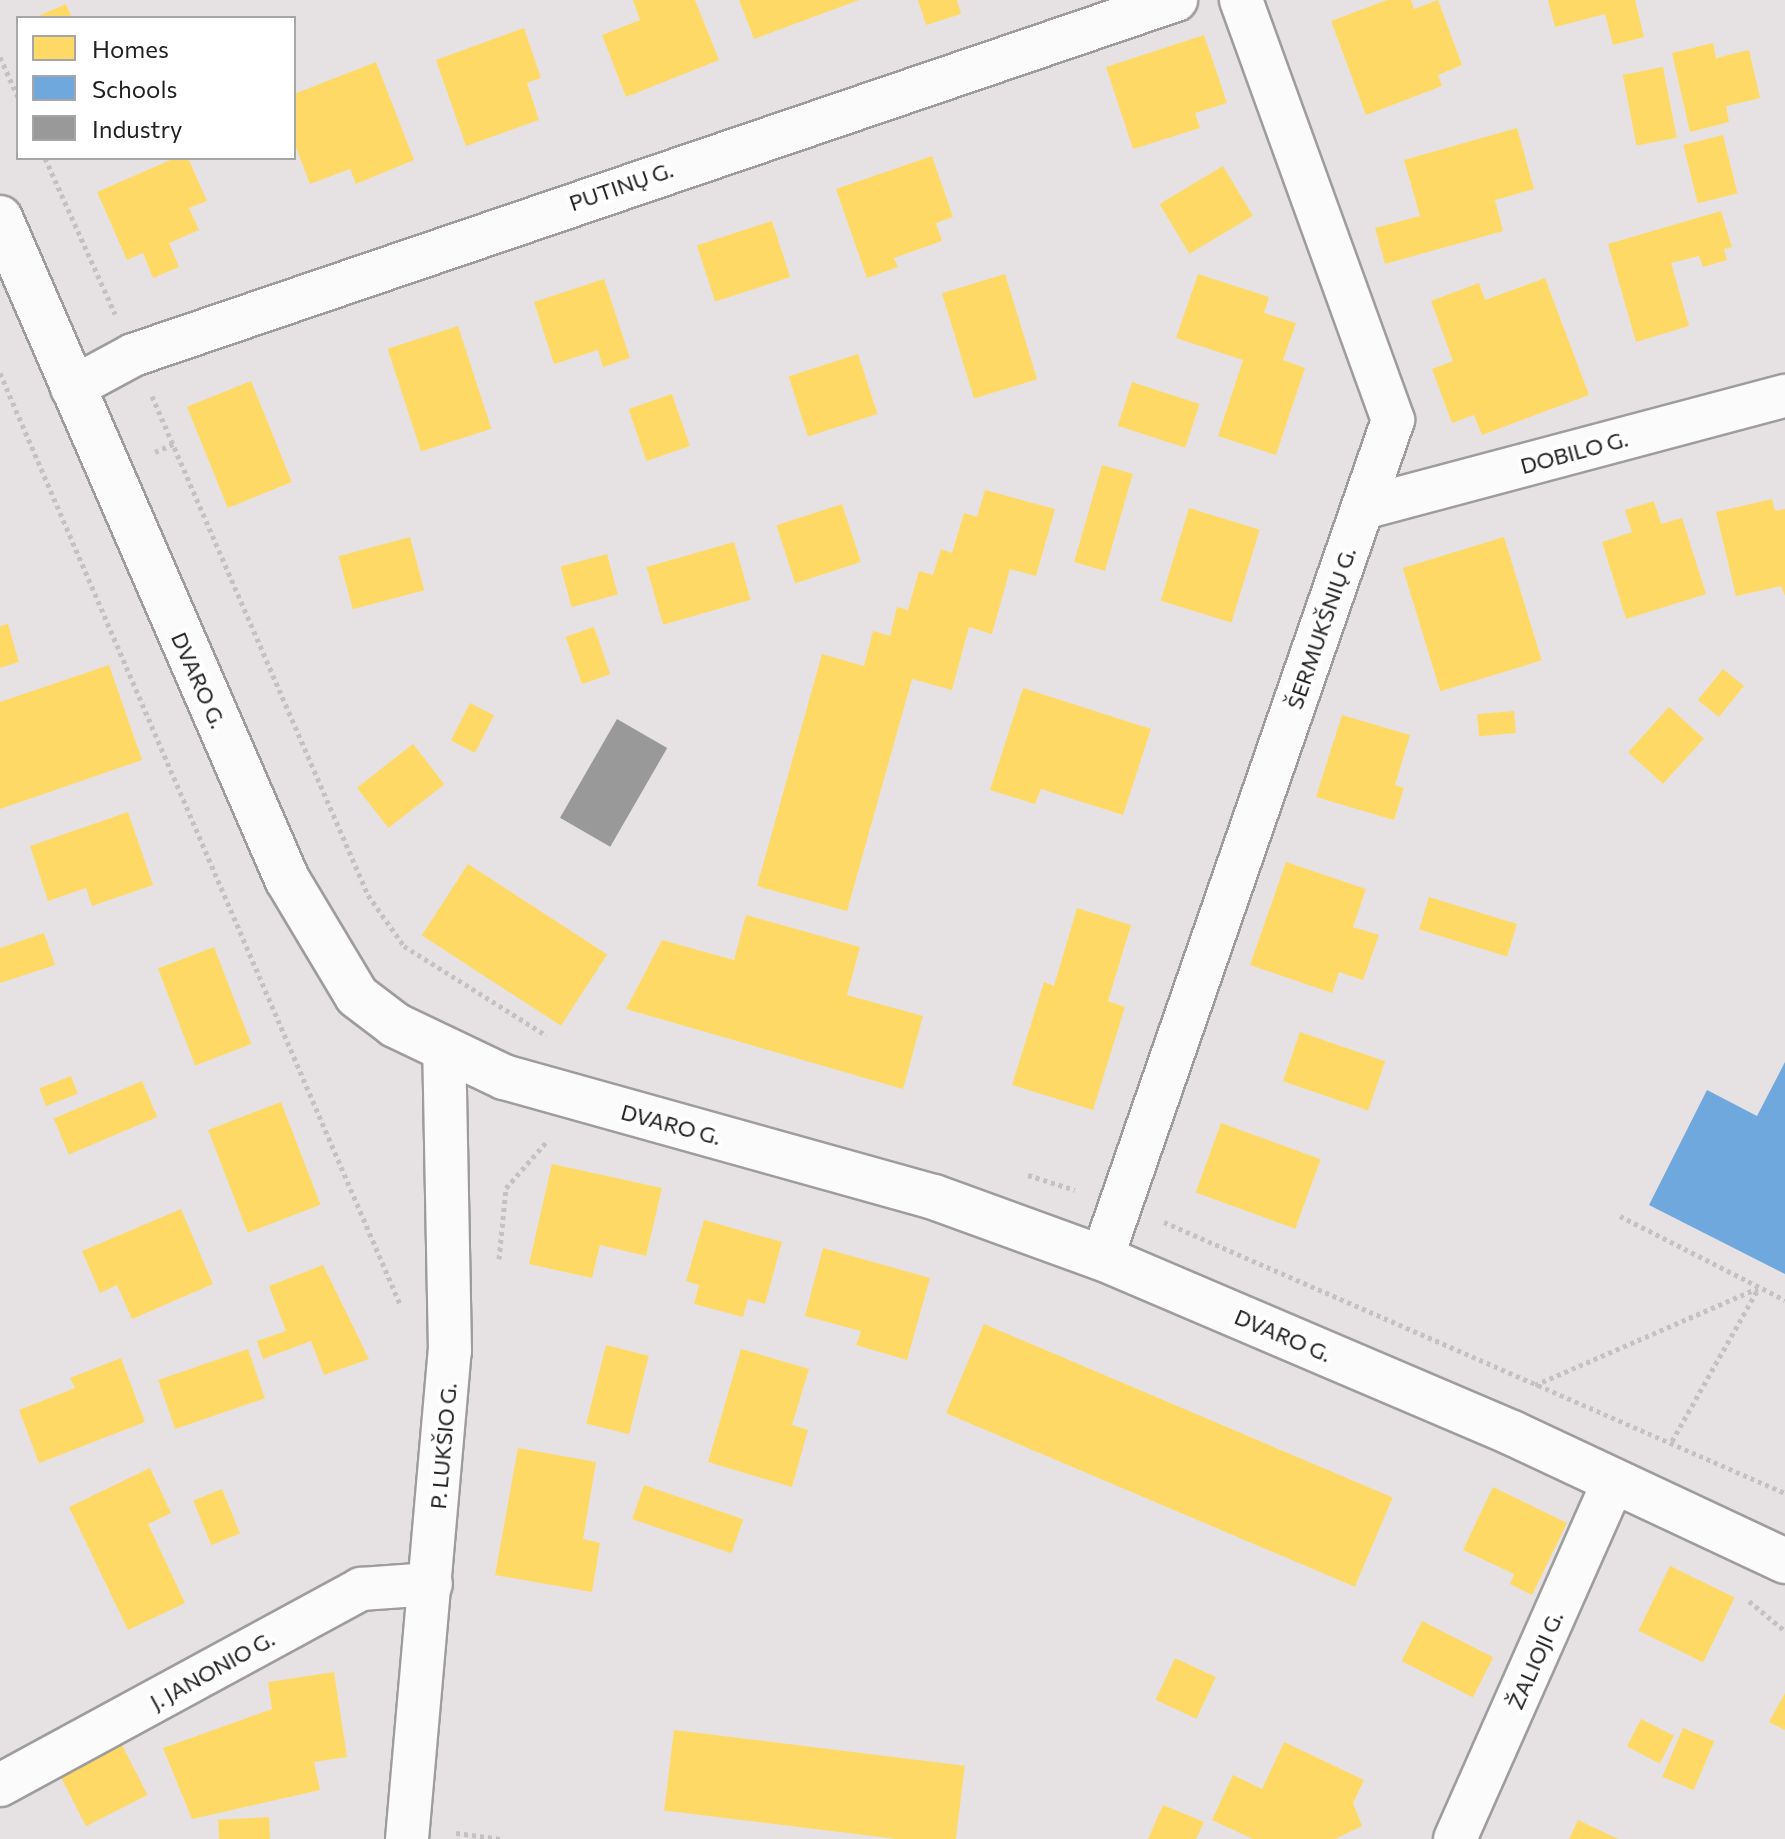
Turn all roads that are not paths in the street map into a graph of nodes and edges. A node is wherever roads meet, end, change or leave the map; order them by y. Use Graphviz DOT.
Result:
graph roads {
  1 [pos="1176,0"];
  2 [pos="1241,0"];
  3 [pos="0,218"];
  4 [pos="72,388"];
  5 [pos="1785,396"];
  6 [pos="1363,508"];
  7 [pos="444,1052"];
  8 [pos="1102,1258"];
  9 [pos="1614,1481"];
  10 [pos="1785,1561"];
  11 [pos="431,1584"];
  12 [pos="0,1785"];
  13 [pos="407,1839"];
  14 [pos="1455,1839"];
  1 -- 4 [label="street, PUTINŲ G."];
  2 -- 6 [label="street, ŠERMUKŠNIŲ G."];
  3 -- 4 [label="main road, DVARO G."];
  4 -- 7 [label="main road, DVARO G."];
  5 -- 6 [label="street, DOBILO G."];
  6 -- 8 [label="street, ŠERMUKŠNIŲ G."];
  7 -- 8 [label="main road, DVARO G."];
  7 -- 11 [label="street, P. LUKŠIO G."];
  8 -- 9 [label="main road, DVARO G."];
  9 -- 10 [label="main road, DVARO G."];
  9 -- 14 [label="street, ŽALIOJI G."];
  11 -- 12 [label="street, J. JANONIO G."];
  11 -- 13 [label="street, P. LUKŠIO G."];
}
